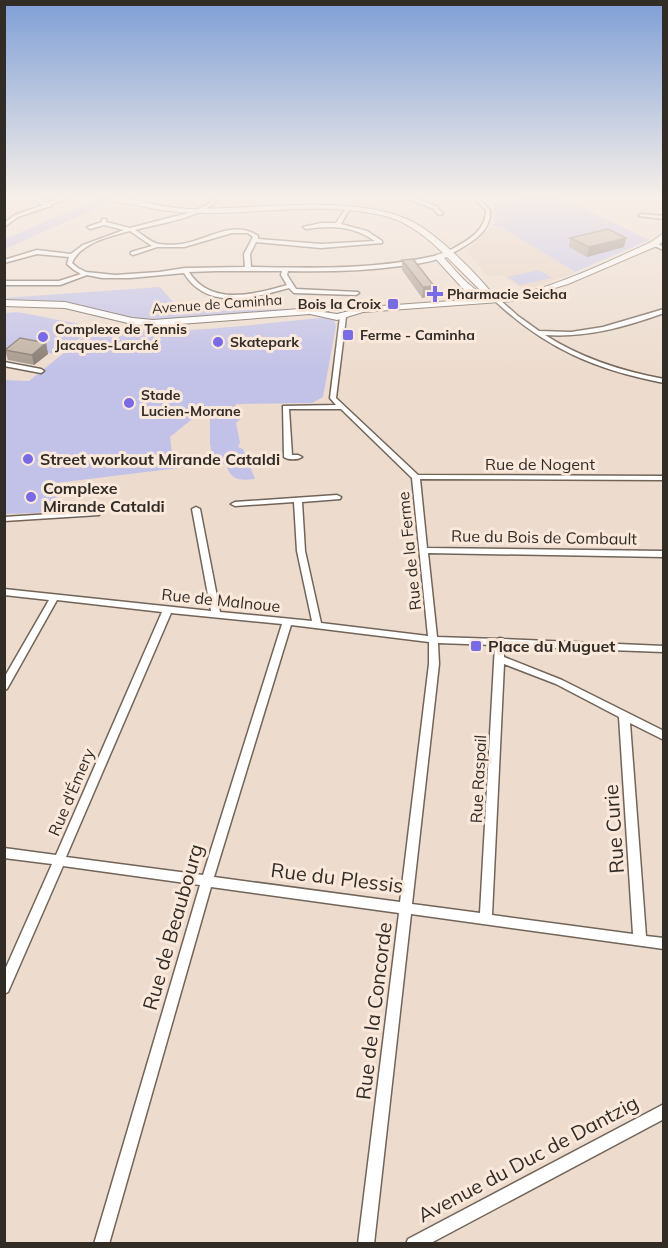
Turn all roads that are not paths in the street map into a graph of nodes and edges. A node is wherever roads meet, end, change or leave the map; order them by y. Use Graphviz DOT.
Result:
graph roads {
  1 [pos="26,254"];
  2 [pos="63,254"];
  3 [pos="248,254"];
  4 [pos="446,254"];
  5 [pos="450,254"];
  6 [pos="630,254"];
  7 [pos="70,255"];
  8 [pos="439,257"];
  9 [pos="4,262"];
  10 [pos="248,269"];
  11 [pos="185,270"];
  12 [pos="285,270"];
  13 [pos="467,273"];
  14 [pos="86,274"];
  15 [pos="455,274"];
  16 [pos="4,283"];
  17 [pos="478,285"];
  18 [pos="289,286"];
  19 [pos="468,288"];
  20 [pos="356,293"];
  21 [pos="484,296"];
  22 [pos="501,298"];
  23 [pos="4,304"];
  24 [pos="663,311"];
  25 [pos="346,313"];
  26 [pos="536,333"];
  27 [pos="558,335"];
  28 [pos="546,339"];
  29 [pos="4,364"];
  30 [pos="40,371"];
  31 [pos="663,381"];
  32 [pos="333,398"];
  33 [pos="314,406"];
  34 [pos="342,407"];
  35 [pos="298,457"];
  36 [pos="416,477"];
  37 [pos="663,478"];
  38 [pos="337,498"];
  39 [pos="298,500"];
  40 [pos="236,504"];
  41 [pos="196,509"];
  42 [pos="96,513"];
  43 [pos="4,519"];
  44 [pos="424,550"];
  45 [pos="663,554"];
  46 [pos="4,592"];
  47 [pos="55,597"];
  48 [pos="168,609"];
  49 [pos="216,614"];
  50 [pos="287,622"];
  51 [pos="317,625"];
  52 [pos="433,640"];
  53 [pos="500,641"];
  54 [pos="663,649"];
  55 [pos="499,659"];
  56 [pos="4,687"];
  57 [pos="624,715"];
  58 [pos="663,736"];
  59 [pos="4,853"];
  60 [pos="60,860"];
  61 [pos="207,881"];
  62 [pos="406,907"];
  63 [pos="486,919"];
  64 [pos="640,941"];
  65 [pos="663,944"];
  66 [pos="4,988"];
  67 [pos="663,1111"];
  68 [pos="101,1244"];
  69 [pos="366,1244"];
  70 [pos="413,1244"];
  1 -- 9 [label="street"];
  2 -- 7 [label="street"];
  3 -- 10 [label="street"];
  4 -- 8 [label="street"];
  5 -- 13 [label="street"];
  6 -- 22 [label="street"];
  7 -- 14 [label="street"];
  8 -- 12 [label="street"];
  8 -- 15 [label="street"];
  10 -- 11 [label="street"];
  10 -- 12 [label="street"];
  11 -- 14 [label="street"];
  11 -- 18 [label="street"];
  12 -- 18 [label="street"];
  13 -- 15 [label="street"];
  13 -- 17 [label="street"];
  14 -- 16 [label="street"];
  15 -- 19 [label="street"];
  17 -- 19 [label="street"];
  17 -- 21 [label="street"];
  18 -- 20 [label="street"];
  19 -- 21 [label="street"];
  21 -- 22 [label="street"];
  21 -- 25 [label="street"];
  22 -- 26 [label="street"];
  23 -- 25 [label="street, Avenue de Caminha"];
  24 -- 27 [label="street"];
  25 -- 32 [label="street"];
  26 -- 27 [label="street"];
  26 -- 28 [label="street"];
  27 -- 28 [label="street"];
  28 -- 31 [label="street"];
  29 -- 30 [label="street"];
  32 -- 33 [label="street"];
  32 -- 34 [label="street, Rue de la Ferme"];
  33 -- 34 [label="street"];
  33 -- 35 [label="street"];
  34 -- 36 [label="street, Rue de la Ferme"];
  36 -- 37 [label="street, Rue de Nogent"];
  36 -- 44 [label="street, Rue de la Ferme"];
  38 -- 39 [label="street"];
  39 -- 40 [label="street"];
  39 -- 51 [label="street"];
  41 -- 49 [label="street"];
  42 -- 43 [label="street"];
  44 -- 45 [label="street, Rue du Bois de Combault"];
  44 -- 52 [label="street, Rue de la Ferme"];
  46 -- 47 [label="street, Rue de Malnoue"];
  47 -- 48 [label="street, Rue de Malnoue"];
  47 -- 56 [label="street"];
  48 -- 49 [label="street, Rue de Malnoue"];
  48 -- 60 [label="street, Rue d'Émery"];
  49 -- 50 [label="street, Rue de Malnoue"];
  50 -- 51 [label="street, Rue de Malnoue"];
  50 -- 61 [label="street, Rue de Beaubourg"];
  51 -- 52 [label="street, Rue de Malnoue"];
  52 -- 53 [label="street"];
  52 -- 62 [label="street, Rue de la Concorde"];
  53 -- 54 [label="street"];
  53 -- 55 [label="street, Rue Raspail"];
  55 -- 57 [label="street"];
  55 -- 63 [label="street, Rue Raspail"];
  57 -- 58 [label="street"];
  57 -- 64 [label="street, Rue Curie"];
  59 -- 60 [label="street, Rue du Plessis"];
  60 -- 61 [label="street, Rue du Plessis"];
  60 -- 66 [label="street, Rue d'Émery"];
  61 -- 62 [label="street, Rue du Plessis"];
  61 -- 68 [label="street, Rue de Beaubourg"];
  62 -- 63 [label="street, Rue du Plessis"];
  62 -- 69 [label="street, Rue de la Concorde"];
  63 -- 64 [label="street, Rue du Plessis"];
  64 -- 65 [label="street, Rue du Plessis"];
  67 -- 70 [label="street, Avenue du Duc de Dantzig"];
}
